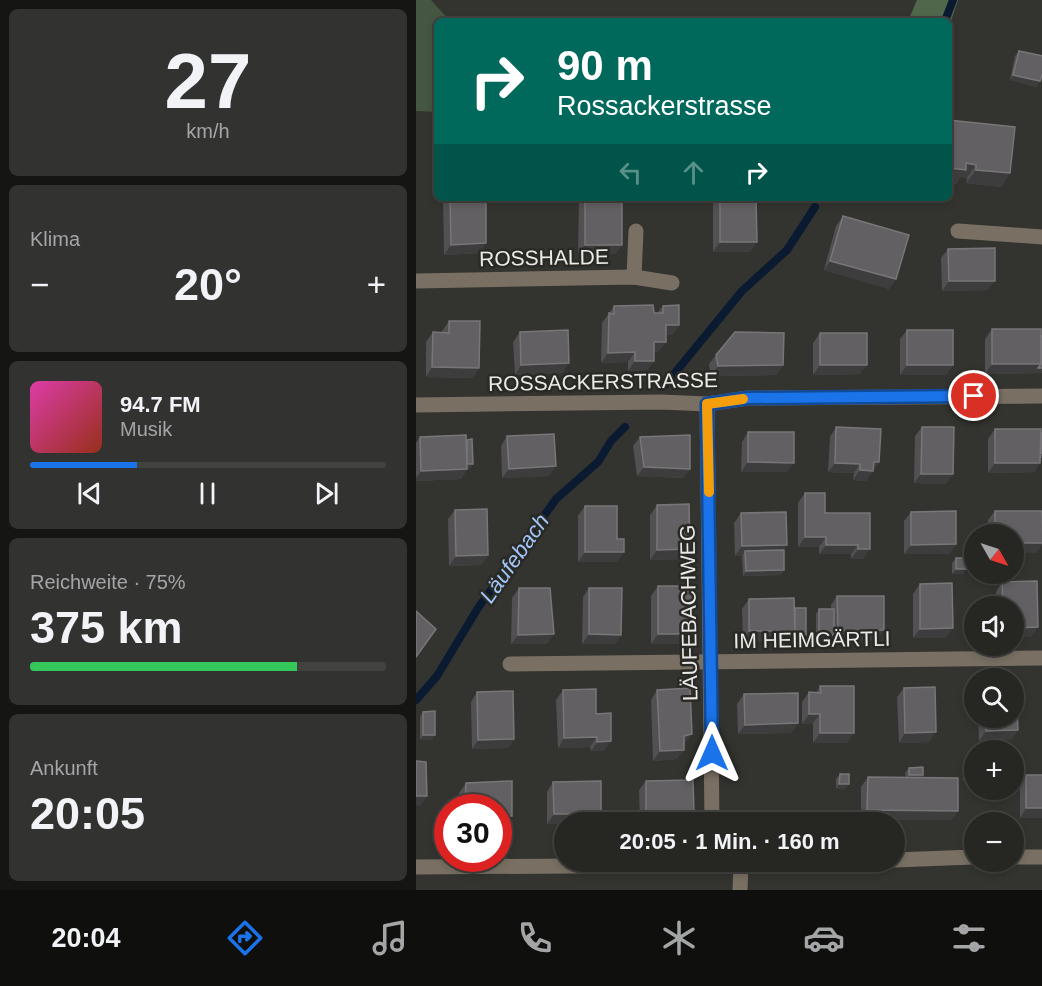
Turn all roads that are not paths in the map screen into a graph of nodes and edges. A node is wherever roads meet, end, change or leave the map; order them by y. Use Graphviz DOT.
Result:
graph roads {
  1 [pos="636,231"];
  2 [pos="958,231"];
  3 [pos="1043,237"];
  4 [pos="634,278"];
  5 [pos="416,281"];
  6 [pos="672,283"];
  7 [pos="1043,396"];
  8 [pos="707,404"];
  9 [pos="416,405"];
  10 [pos="1043,658"];
  11 [pos="711,662"];
  12 [pos="510,664"];
  13 [pos="712,812"];
  14 [pos="964,857"];
  15 [pos="1024,857"];
  16 [pos="1043,857"];
  17 [pos="905,860"];
  18 [pos="554,865"];
  19 [pos="416,867"];
  20 [pos="741,872"];
  21 [pos="740,890"];
  1 -- 4 [label="street"];
  2 -- 3 [label="street"];
  4 -- 5 [label="street, ROSSHALDE"];
  4 -- 6 [label="street, ROSSHALDE"];
  7 -- 8 [label="street, ROSSACKERSTRASSE"];
  8 -- 9 [label="street, ROSSACKERSTRASSE"];
  8 -- 11 [label="street, LÄUFEBACHWEG"];
  10 -- 11 [label="street, IM HEIMGÄRTLI"];
  11 -- 12 [label="street, IM HEIMGÄRTLI"];
  11 -- 13 [label="street, LÄUFEBACHWEG"];
  14 -- 17 [label="street"];
  15 -- 16 [label="street"];
  18 -- 19 [label="street"];
  20 -- 21 [label="street"];
}
